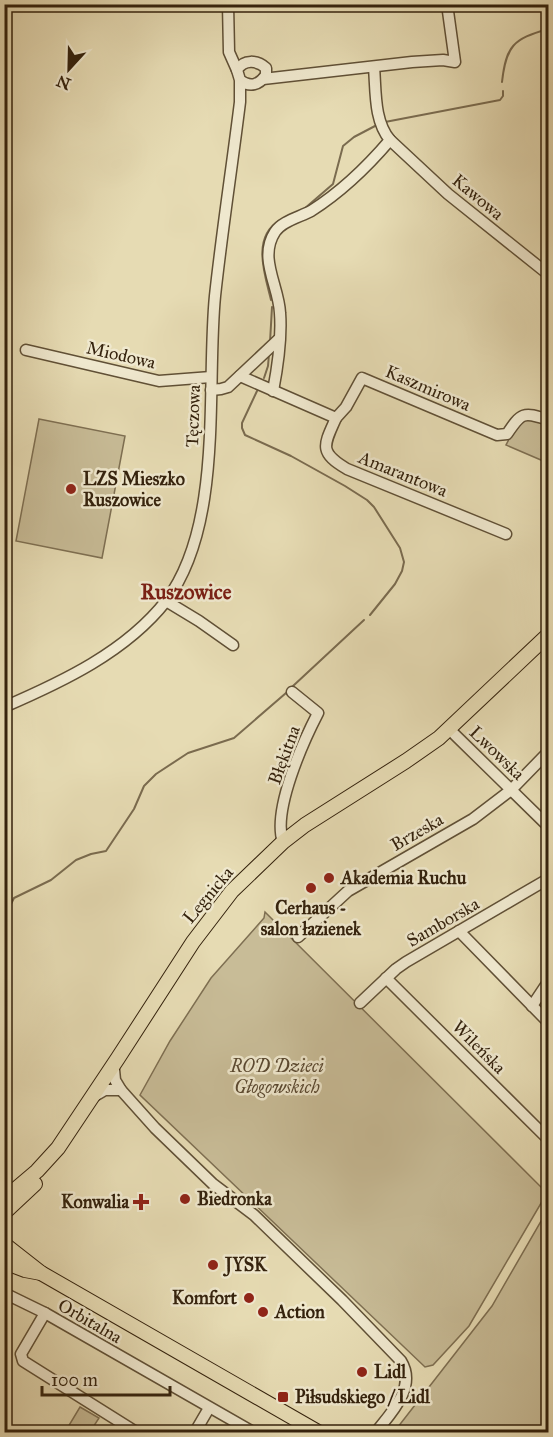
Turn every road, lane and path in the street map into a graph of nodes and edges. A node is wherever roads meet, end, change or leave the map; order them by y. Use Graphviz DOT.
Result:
graph roads {
  1 [pos="228,4"];
  2 [pos="447,4"];
  3 [pos="374,67"];
  4 [pos="238,75"];
  5 [pos="265,75"];
  6 [pos="252,85"];
  7 [pos="240,102"];
  8 [pos="390,140"];
  9 [pos="549,274"];
  10 [pos="279,339"];
  11 [pos="26,350"];
  12 [pos="240,376"];
  13 [pos="211,377"];
  14 [pos="211,390"];
  15 [pos="273,391"];
  16 [pos="336,418"];
  17 [pos="549,420"];
  18 [pos="506,534"];
  19 [pos="166,601"];
  20 [pos="549,637"];
  21 [pos="233,645"];
  22 [pos="292,692"];
  23 [pos="4,707"];
  24 [pos="452,732"];
  25 [pos="549,752"];
  26 [pos="511,790"];
  27 [pos="549,826"];
  28 [pos="283,842"];
  29 [pos="549,879"];
  30 [pos="459,931"];
  31 [pos="298,936"];
  32 [pos="386,978"];
  33 [pos="549,982"];
  34 [pos="360,1003"];
  35 [pos="532,1006"];
  36 [pos="549,1022"];
  37 [pos="116,1064"];
  38 [pos="105,1090"];
  39 [pos="121,1090"];
  40 [pos="91,1098"];
  41 [pos="547,1134"];
  42 [pos="4,1198"];
  43 [pos="4,1213"];
  44 [pos="4,1244"];
  45 [pos="4,1262"];
  46 [pos="41,1273"];
  47 [pos="4,1293"];
  48 [pos="45,1313"];
  49 [pos="209,1408"];
  50 [pos="136,1432"];
  51 [pos="195,1432"];
  52 [pos="253,1432"];
  53 [pos="318,1432"];
  54 [pos="376,1432"];
  1 -- 4 [label="street"];
  2 -- 3 [label="street, Tęczowa"];
  3 -- 5 [label="street, Tęczowa"];
  3 -- 8 [label="street"];
  4 -- 5 [label="street, Tęczowa"];
  4 -- 6 [label="street"];
  4 -- 7 [label="street, Tęczowa"];
  5 -- 6 [label="street, Tęczowa"];
  6 -- 7 [label="street, Tęczowa"];
  7 -- 13 [label="street, Tęczowa"];
  8 -- 9 [label="street, Kawowa"];
  8 -- 10 [label="street"];
  10 -- 12 [label="street"];
  10 -- 15 [label="street"];
  11 -- 13 [label="street, Miodowa"];
  12 -- 14 [label="street"];
  12 -- 15 [label="street"];
  13 -- 14 [label="street, Tęczowa"];
  14 -- 19 [label="street, Tęczowa"];
  15 -- 16 [label="street"];
  16 -- 17 [label="street, Kaszmirowa"];
  16 -- 18 [label="street, Amarantowa"];
  19 -- 21 [label="street"];
  19 -- 23 [label="street, Tęczowa"];
  20 -- 24 [label="main road, Legnicka"];
  22 -- 28 [label="street, Błękitna"];
  24 -- 26 [label="street, Lwowska"];
  24 -- 28 [label="main road, Legnicka"];
  25 -- 26 [label="street, Brzeska"];
  26 -- 27 [label="street, Lwowska"];
  26 -- 31 [label="street, Brzeska"];
  28 -- 37 [label="main road, Legnicka"];
  29 -- 30 [label="street, Samborska"];
  30 -- 32 [label="street, Samborska"];
  30 -- 35 [label="street"];
  32 -- 34 [label="street, Samborska"];
  32 -- 41 [label="street, Wileńska"];
  33 -- 35 [label="street"];
  35 -- 36 [label="street"];
  37 -- 38 [label="main road, Legnicka"];
  37 -- 39 [label="street"];
  37 -- 40 [label="main road, Legnicka"];
  38 -- 39 [label="street"];
  38 -- 40 [label="street"];
  38 -- 43 [label="main road, Legnicka"];
  39 -- 54 [label="street"];
  40 -- 42 [label="main road, Legnicka"];
  44 -- 46 [label="main road"];
  45 -- 46 [label="main road"];
  46 -- 53 [label="main road"];
  47 -- 48 [label="street, Orbitalna"];
  48 -- 49 [label="street, Orbitalna"];
  48 -- 50 [label="street"];
  49 -- 51 [label="street"];
  49 -- 52 [label="street, Orbitalna"];
}
